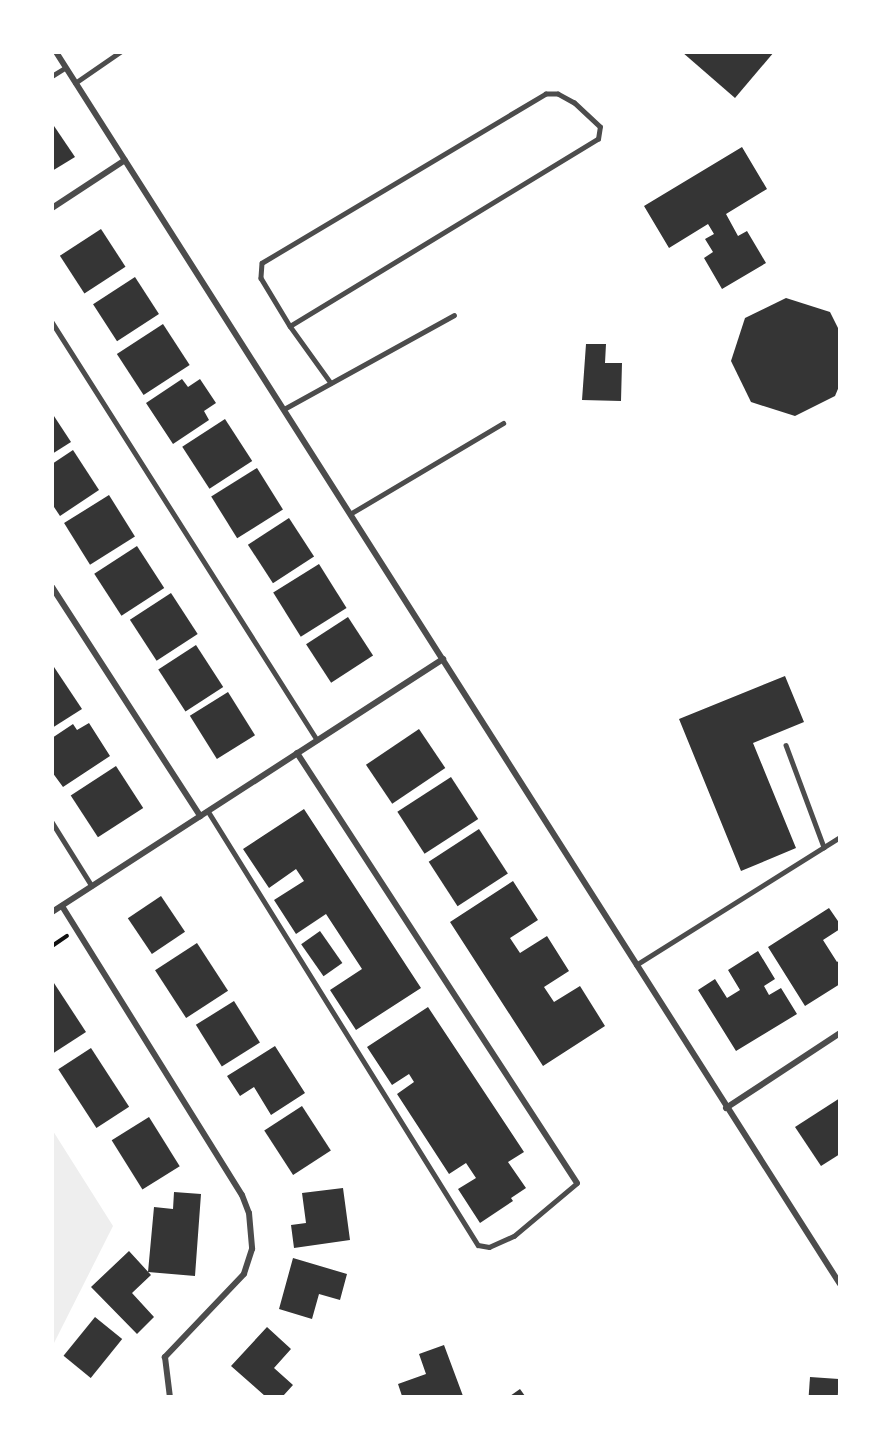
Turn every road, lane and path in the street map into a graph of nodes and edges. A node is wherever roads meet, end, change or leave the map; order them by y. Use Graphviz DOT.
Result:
graph roads {
  1 [pos="56,52"];
  2 [pos="120,52"];
  3 [pos="65,68"];
  4 [pos="52,76"];
  5 [pos="75,83"];
  6 [pos="125,160"];
  7 [pos="52,208"];
  8 [pos="454,315"];
  9 [pos="52,322"];
  10 [pos="290,327"];
  11 [pos="331,383"];
  12 [pos="284,409"];
  13 [pos="503,423"];
  14 [pos="350,514"];
  15 [pos="52,587"];
  16 [pos="442,659"];
  17 [pos="317,740"];
  18 [pos="786,745"];
  19 [pos="297,753"];
  20 [pos="208,811"];
  21 [pos="200,816"];
  22 [pos="52,822"];
  23 [pos="840,837"];
  24 [pos="824,847"];
  25 [pos="92,886"];
  26 [pos="62,906"];
  27 [pos="52,912"];
  28 [pos="635,965"];
  29 [pos="840,1033"];
  30 [pos="726,1108"];
  31 [pos="577,1183"];
  32 [pos="840,1284"];
  33 [pos="170,1396"];
  1 -- 3 [label="street"];
  2 -- 5 [label="lane"];
  3 -- 4 [label="lane"];
  3 -- 5 [label="street"];
  5 -- 6 [label="street"];
  6 -- 7 [label="street"];
  6 -- 12 [label="street"];
  8 -- 11 [label="lane"];
  9 -- 17 [label="lane"];
  10 -- 10 [label="lane"];
  10 -- 11 [label="lane"];
  11 -- 12 [label="lane"];
  12 -- 14 [label="street"];
  13 -- 14 [label="lane"];
  14 -- 16 [label="street"];
  15 -- 21 [label="street"];
  16 -- 17 [label="street"];
  16 -- 28 [label="street"];
  17 -- 19 [label="street"];
  18 -- 24 [label="lane"];
  19 -- 20 [label="street"];
  19 -- 31 [label="street"];
  20 -- 21 [label="street"];
  20 -- 31 [label="lane"];
  21 -- 25 [label="street"];
  22 -- 25 [label="lane"];
  23 -- 24 [label="lane"];
  24 -- 28 [label="lane"];
  25 -- 26 [label="street"];
  26 -- 27 [label="street"];
  26 -- 33 [label="street"];
  28 -- 30 [label="street"];
  29 -- 30 [label="street"];
  30 -- 32 [label="street"];
}
